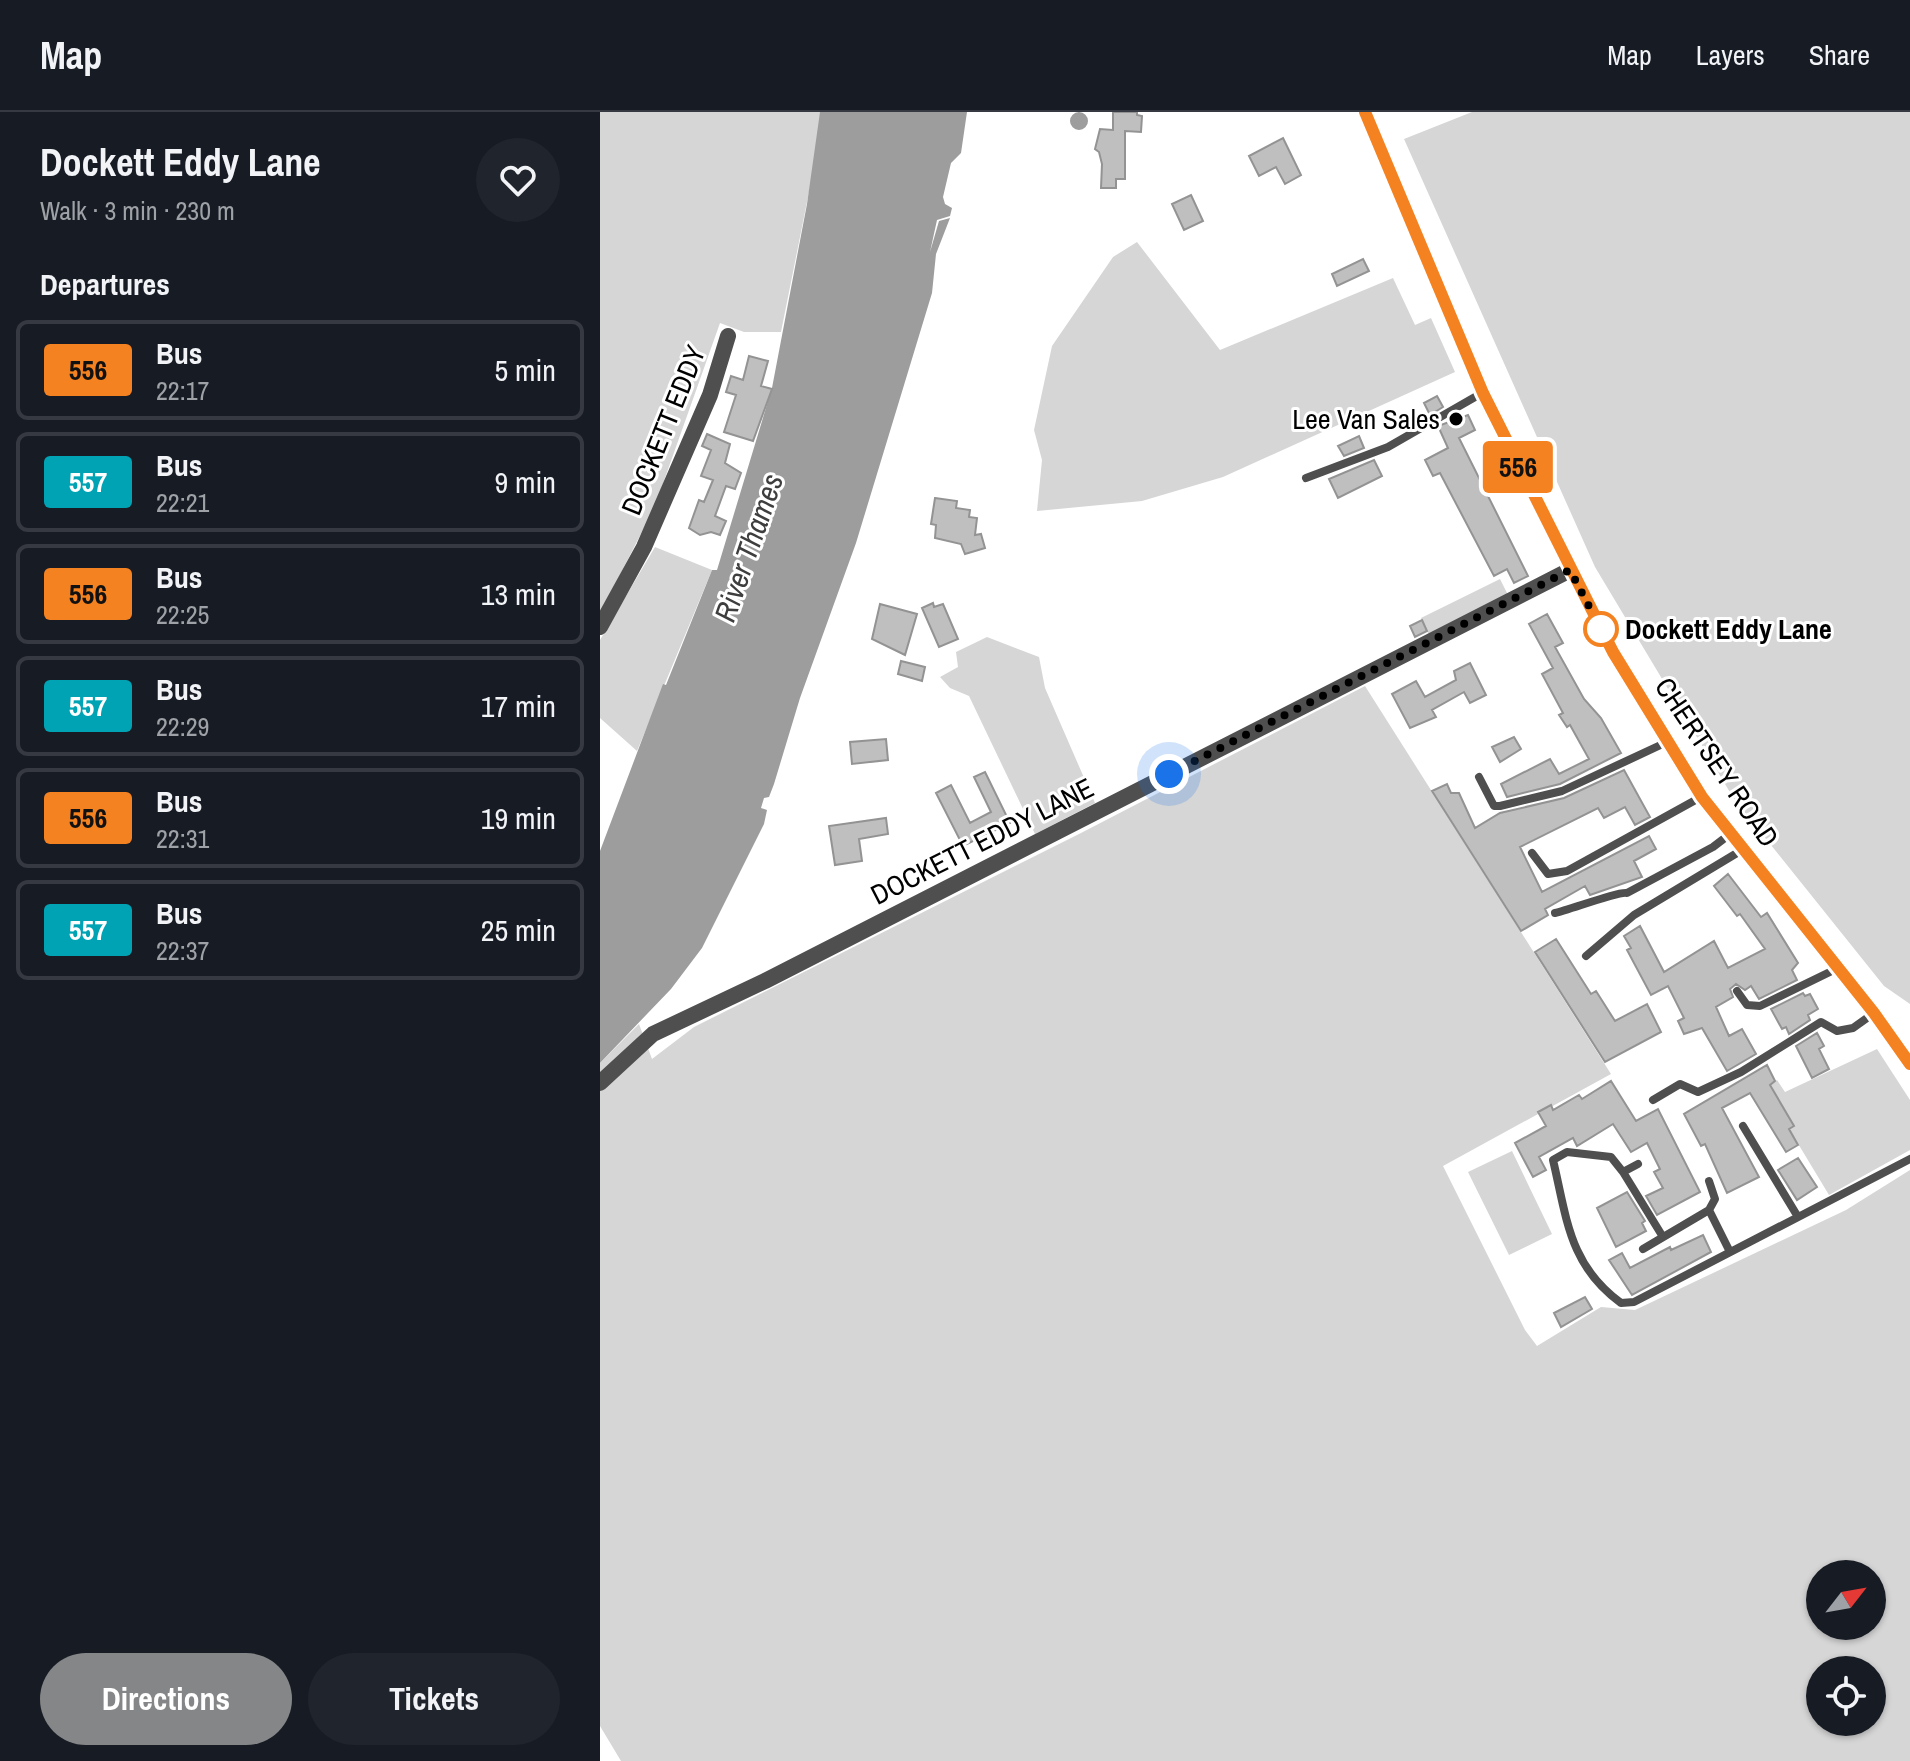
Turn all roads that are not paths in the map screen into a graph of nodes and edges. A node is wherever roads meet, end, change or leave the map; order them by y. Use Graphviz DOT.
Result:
graph roads {
  1 [pos="1365,112"];
  2 [pos="728,336"];
  3 [pos="1483,393"];
  4 [pos="1306,478"];
  5 [pos="1570,570"];
  6 [pos="600,627"];
  7 [pos="1668,741"];
  8 [pos="1479,777"];
  9 [pos="1702,797"];
  10 [pos="1730,834"];
  11 [pos="1742,850"];
  12 [pos="1532,853"];
  13 [pos="1555,913"];
  14 [pos="1586,956"];
  15 [pos="1836,969"];
  16 [pos="1737,991"];
  17 [pos="1874,1013"];
  18 [pos="1910,1064"];
  19 [pos="600,1083"];
  20 [pos="1653,1100"];
  21 [pos="1743,1126"];
  22 [pos="1910,1159"];
  23 [pos="1638,1164"];
  24 [pos="1623,1172"];
  25 [pos="1709,1181"];
  26 [pos="1709,1210"];
  27 [pos="1798,1217"];
  28 [pos="1663,1237"];
  29 [pos="1643,1249"];
  30 [pos="1730,1252"];
  1 -- 3 [label="main road, CHERTSEY ROAD"];
  2 -- 6 [label="street, DOCKETT EDDY"];
  3 -- 4 [label="lane"];
  3 -- 5 [label="main road, CHERTSEY ROAD"];
  5 -- 7 [label="main road, CHERTSEY ROAD"];
  5 -- 19 [label="street, DOCKETT EDDY LANE"];
  7 -- 8 [label="lane"];
  7 -- 9 [label="main road, CHERTSEY ROAD"];
  9 -- 10 [label="main road, CHERTSEY ROAD"];
  9 -- 12 [label="lane"];
  10 -- 11 [label="main road, CHERTSEY ROAD"];
  10 -- 13 [label="lane"];
  11 -- 14 [label="lane"];
  11 -- 15 [label="main road, CHERTSEY ROAD"];
  15 -- 16 [label="lane"];
  15 -- 17 [label="main road, CHERTSEY ROAD"];
  17 -- 18 [label="main road, CHERTSEY ROAD"];
  17 -- 20 [label="lane"];
  21 -- 27 [label="lane"];
  22 -- 27 [label="lane"];
  23 -- 24 [label="lane"];
  24 -- 28 [label="lane"];
  24 -- 30 [label="lane"];
  25 -- 26 [label="lane"];
  26 -- 28 [label="lane"];
  26 -- 30 [label="lane"];
  27 -- 30 [label="lane"];
  28 -- 29 [label="lane"];
}
